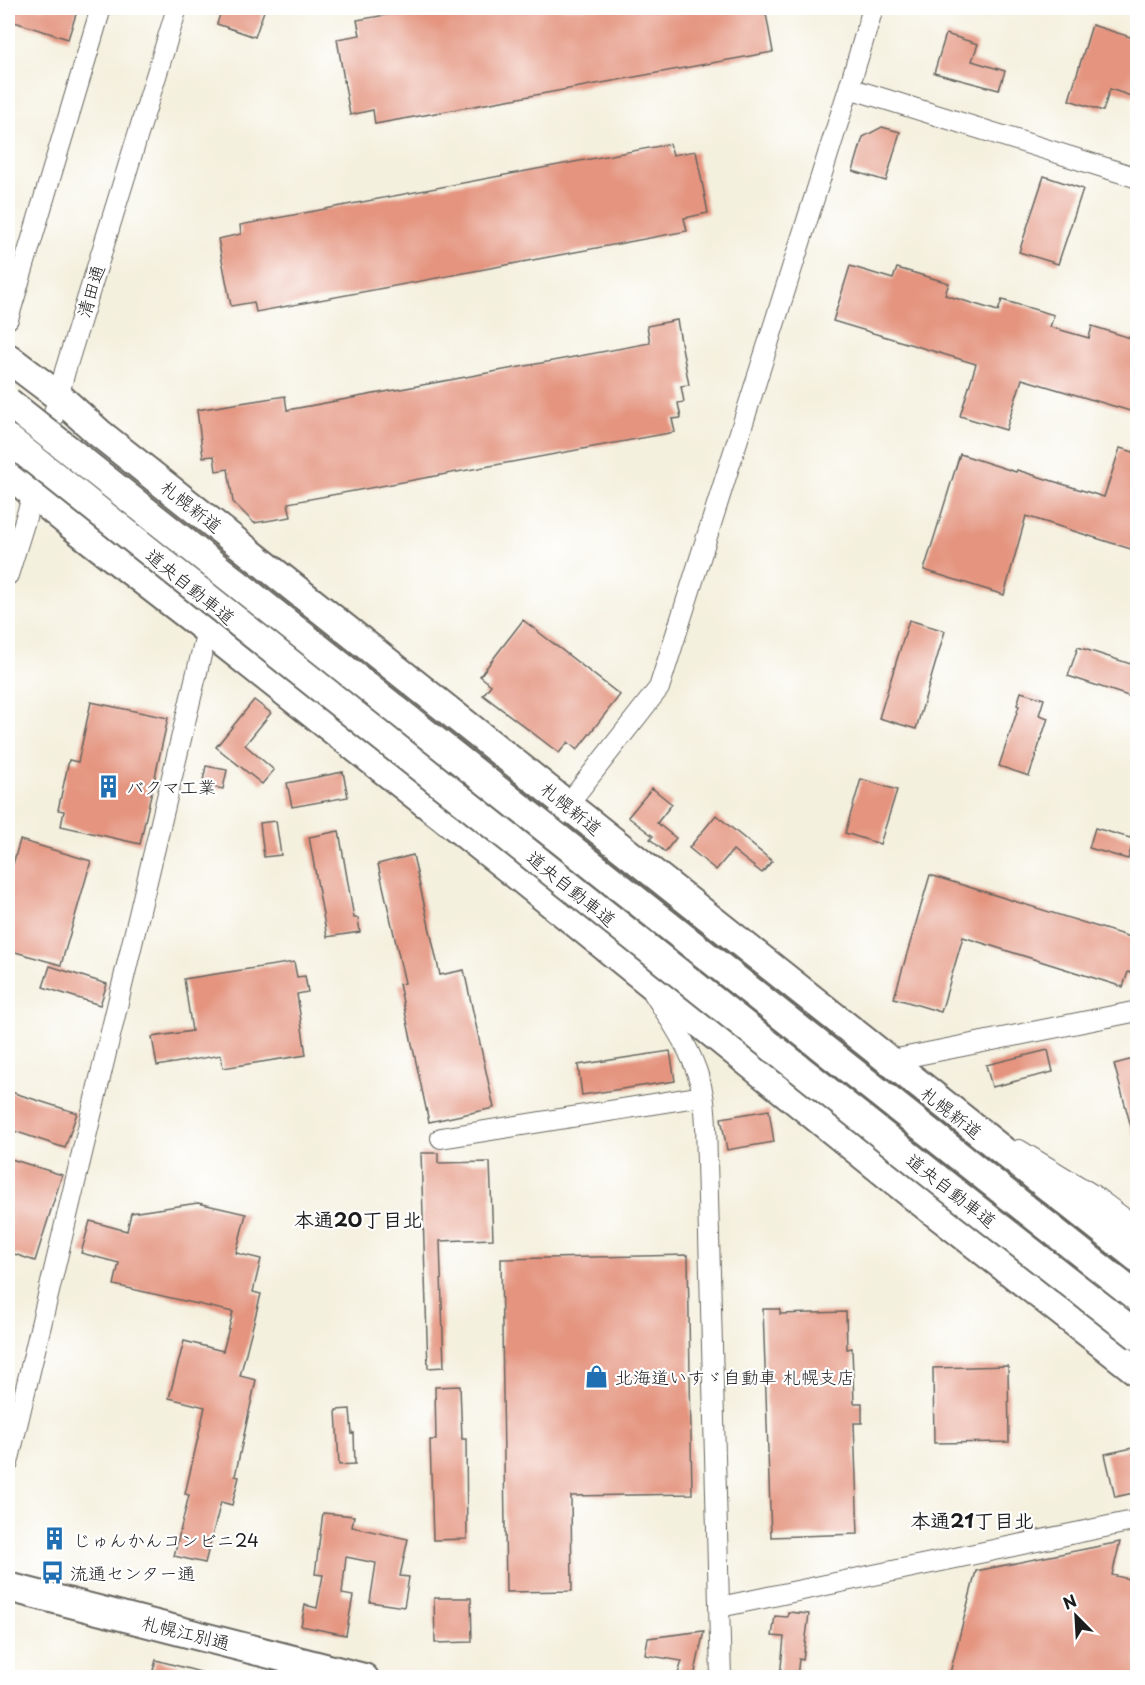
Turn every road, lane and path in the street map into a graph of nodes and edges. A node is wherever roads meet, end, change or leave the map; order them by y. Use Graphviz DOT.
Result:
graph roads {
  1 [pos="101,8"];
  2 [pos="177,8"];
  3 [pos="873,8"];
  4 [pos="849,87"];
  5 [pos="1137,178"];
  6 [pos="8,319"];
  7 [pos="8,358"];
  8 [pos="58,396"];
  9 [pos="8,402"];
  10 [pos="8,439"];
  11 [pos="8,472"];
  12 [pos="34,494"];
  13 [pos="8,575"];
  14 [pos="207,630"];
  15 [pos="568,805"];
  16 [pos="514,873"];
  17 [pos="642,977"];
  18 [pos="1137,1011"];
  19 [pos="887,1061"];
  20 [pos="703,1096"];
  21 [pos="942,1104"];
  22 [pos="441,1138"];
  23 [pos="1137,1229"];
  24 [pos="1137,1258"];
  25 [pos="1137,1298"];
  26 [pos="1137,1336"];
  27 [pos="1137,1372"];
  28 [pos="8,1463"];
  29 [pos="1137,1520"];
  30 [pos="8,1587"];
  31 [pos="720,1606"];
  32 [pos="364,1677"];
  33 [pos="722,1677"];
  1 -- 6 [label="street"];
  2 -- 8 [label="street, 清田通"];
  3 -- 4 [label="street"];
  4 -- 5 [label="street"];
  4 -- 15 [label="street"];
  7 -- 8 [label="highway, 札幌新道"];
  8 -- 12 [label="street, 清田通"];
  8 -- 15 [label="highway, 札幌新道"];
  9 -- 25 [label="highway, 道央自動車道, bridge"];
  10 -- 26 [label="highway, 道央自動車道, bridge"];
  11 -- 12 [label="highway"];
  12 -- 13 [label="street, 清田通"];
  12 -- 14 [label="highway"];
  14 -- 16 [label="highway"];
  14 -- 28 [label="street"];
  15 -- 16 [label="street"];
  15 -- 19 [label="highway, 札幌新道"];
  16 -- 17 [label="highway"];
  17 -- 20 [label="street"];
  17 -- 27 [label="highway"];
  18 -- 19 [label="street"];
  19 -- 21 [label="highway, 札幌新道"];
  20 -- 22 [label="street"];
  20 -- 31 [label="street"];
  21 -- 23 [label="street"];
  21 -- 24 [label="highway, 札幌新道"];
  29 -- 31 [label="street"];
  30 -- 32 [label="highway, 札幌江別通"];
  31 -- 33 [label="street"];
}
